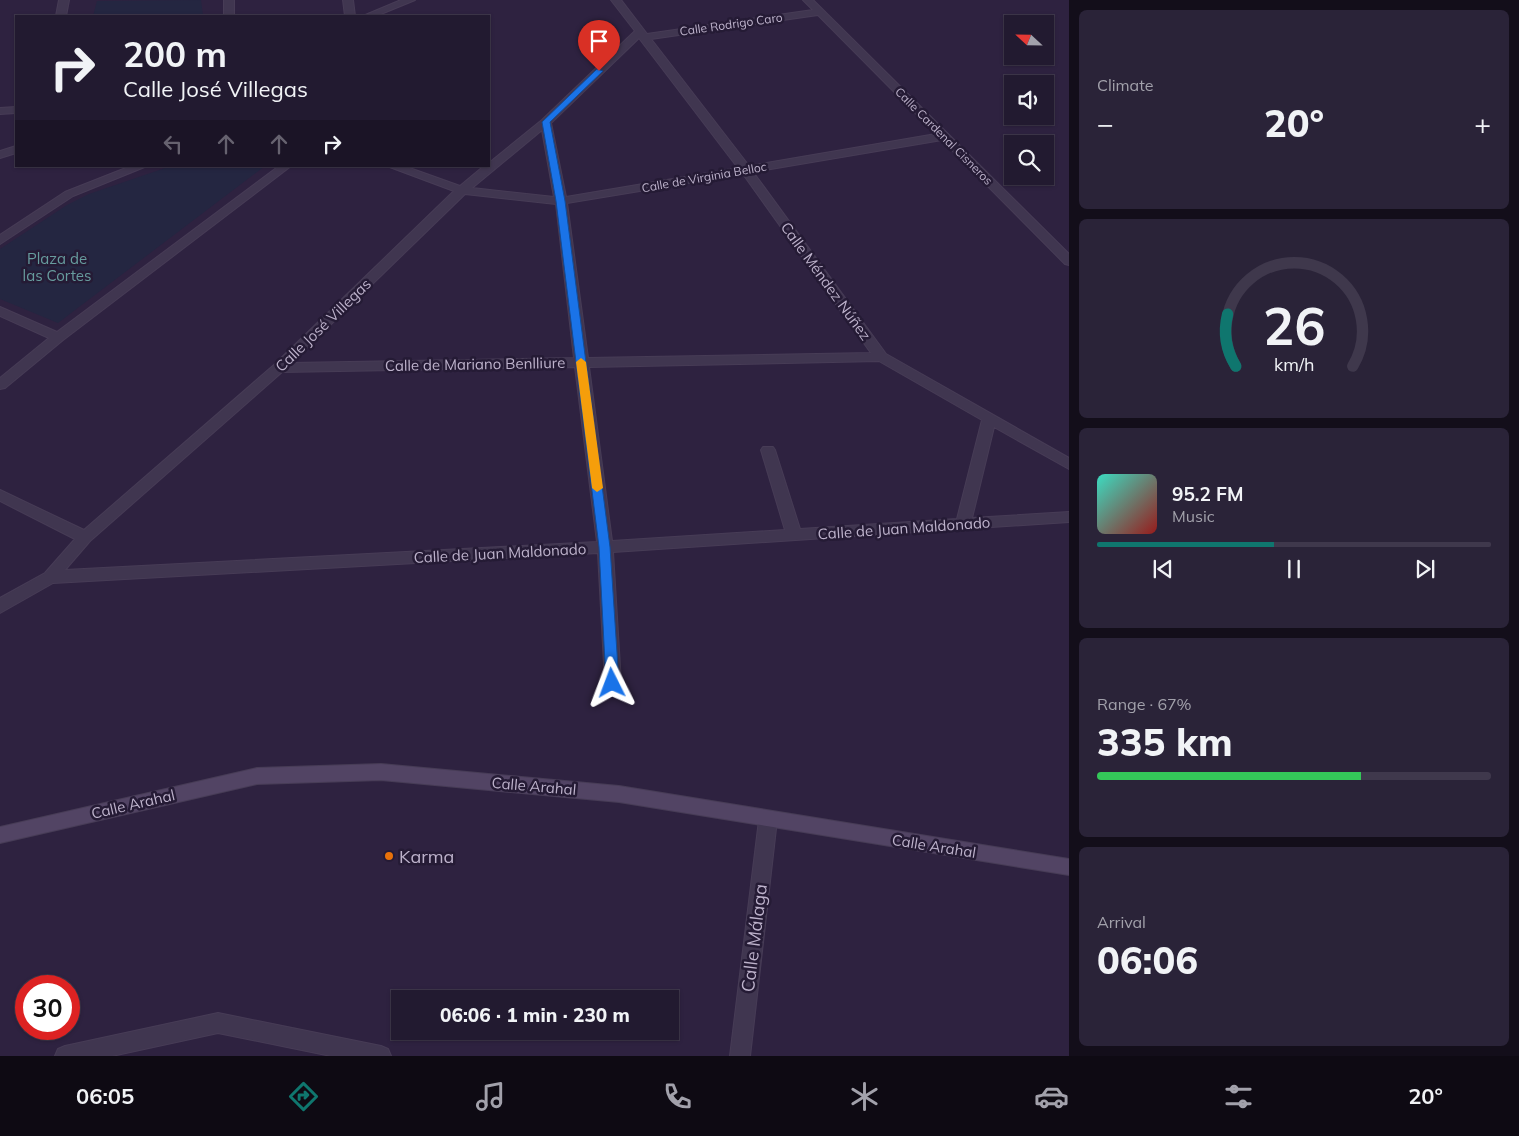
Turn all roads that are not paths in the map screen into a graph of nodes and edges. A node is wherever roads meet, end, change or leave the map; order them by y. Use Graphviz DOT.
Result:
graph roads {
  1 [pos="64,0"];
  2 [pos="229,0"];
  3 [pos="348,0"];
  4 [pos="410,0"];
  5 [pos="616,0"];
  6 [pos="808,0"];
  7 [pos="819,12"];
  8 [pos="61,15"];
  9 [pos="229,15"];
  10 [pos="350,15"];
  11 [pos="371,15"];
  12 [pos="641,35"];
  13 [pos="15,110"];
  14 [pos="0,111"];
  15 [pos="546,122"];
  16 [pos="944,136"];
  17 [pos="15,149"];
  18 [pos="0,155"];
  19 [pos="139,167"];
  20 [pos="285,167"];
  21 [pos="395,167"];
  22 [pos="746,170"];
  23 [pos="462,190"];
  24 [pos="561,201"];
  25 [pos="0,240"];
  26 [pos="1069,261"];
  27 [pos="0,311"];
  28 [pos="58,337"];
  29 [pos="881,357"];
  30 [pos="581,362"];
  31 [pos="279,368"];
  32 [pos="0,385"];
  33 [pos="989,419"];
  34 [pos="768,450"];
  35 [pos="1069,464"];
  36 [pos="0,495"];
  37 [pos="1069,517"];
  38 [pos="963,524"];
  39 [pos="794,534"];
  40 [pos="85,537"];
  41 [pos="604,547"];
  42 [pos="50,577"];
  43 [pos="0,607"];
  44 [pos="612,683"];
  45 [pos="768,820"];
  46 [pos="0,835"];
  47 [pos="1069,867"];
  48 [pos="65,1056"];
  49 [pos="381,1056"];
  50 [pos="740,1056"];
  1 -- 8 [label="street"];
  2 -- 9 [label="street"];
  3 -- 10 [label="street"];
  4 -- 11 [label="street"];
  5 -- 12 [label="street, Calle Méndez Núñez"];
  6 -- 7 [label="street, Calle Cardenal Cisneros"];
  7 -- 12 [label="street, Calle Rodrigo Caro"];
  7 -- 16 [label="street, Calle Cardenal Cisneros"];
  12 -- 15 [label="street, Calle José Villegas"];
  12 -- 22 [label="street, Calle Méndez Núñez"];
  13 -- 14 [label="street"];
  15 -- 23 [label="street, Calle José Villegas"];
  15 -- 24 [label="street"];
  16 -- 22 [label="street, Calle de Virginia Belloc"];
  16 -- 26 [label="street, Calle Cardenal Cisneros"];
  17 -- 18 [label="street"];
  19 -- 25 [label="street"];
  20 -- 28 [label="street"];
  21 -- 23 [label="street, Calle de Virginia Belloc"];
  22 -- 24 [label="street, Calle de Virginia Belloc"];
  22 -- 29 [label="street, Calle Méndez Núñez"];
  23 -- 24 [label="street, Calle de Virginia Belloc"];
  23 -- 31 [label="street, Calle José Villegas"];
  24 -- 30 [label="street"];
  27 -- 28 [label="street"];
  28 -- 32 [label="street"];
  29 -- 30 [label="street, Calle de Mariano Benlliure"];
  29 -- 33 [label="street, Calle Méndez Núñez"];
  30 -- 31 [label="street, Calle de Mariano Benlliure"];
  30 -- 41 [label="street"];
  31 -- 40 [label="street, Calle José Villegas"];
  33 -- 35 [label="street, Calle Méndez Núñez"];
  33 -- 38 [label="street"];
  34 -- 39 [label="street"];
  36 -- 40 [label="street"];
  37 -- 38 [label="street, Calle de Juan Maldonado"];
  38 -- 39 [label="street, Calle de Juan Maldonado"];
  39 -- 41 [label="street, Calle de Juan Maldonado"];
  40 -- 42 [label="street, Calle José Villegas"];
  41 -- 42 [label="street, Calle de Juan Maldonado"];
  41 -- 44 [label="street"];
  42 -- 43 [label="street, Calle José Villegas"];
  45 -- 46 [label="street, Calle Arahal"];
  45 -- 47 [label="street, Calle Arahal"];
  45 -- 50 [label="street, Calle Málaga"];
  48 -- 49 [label="street"];
}
